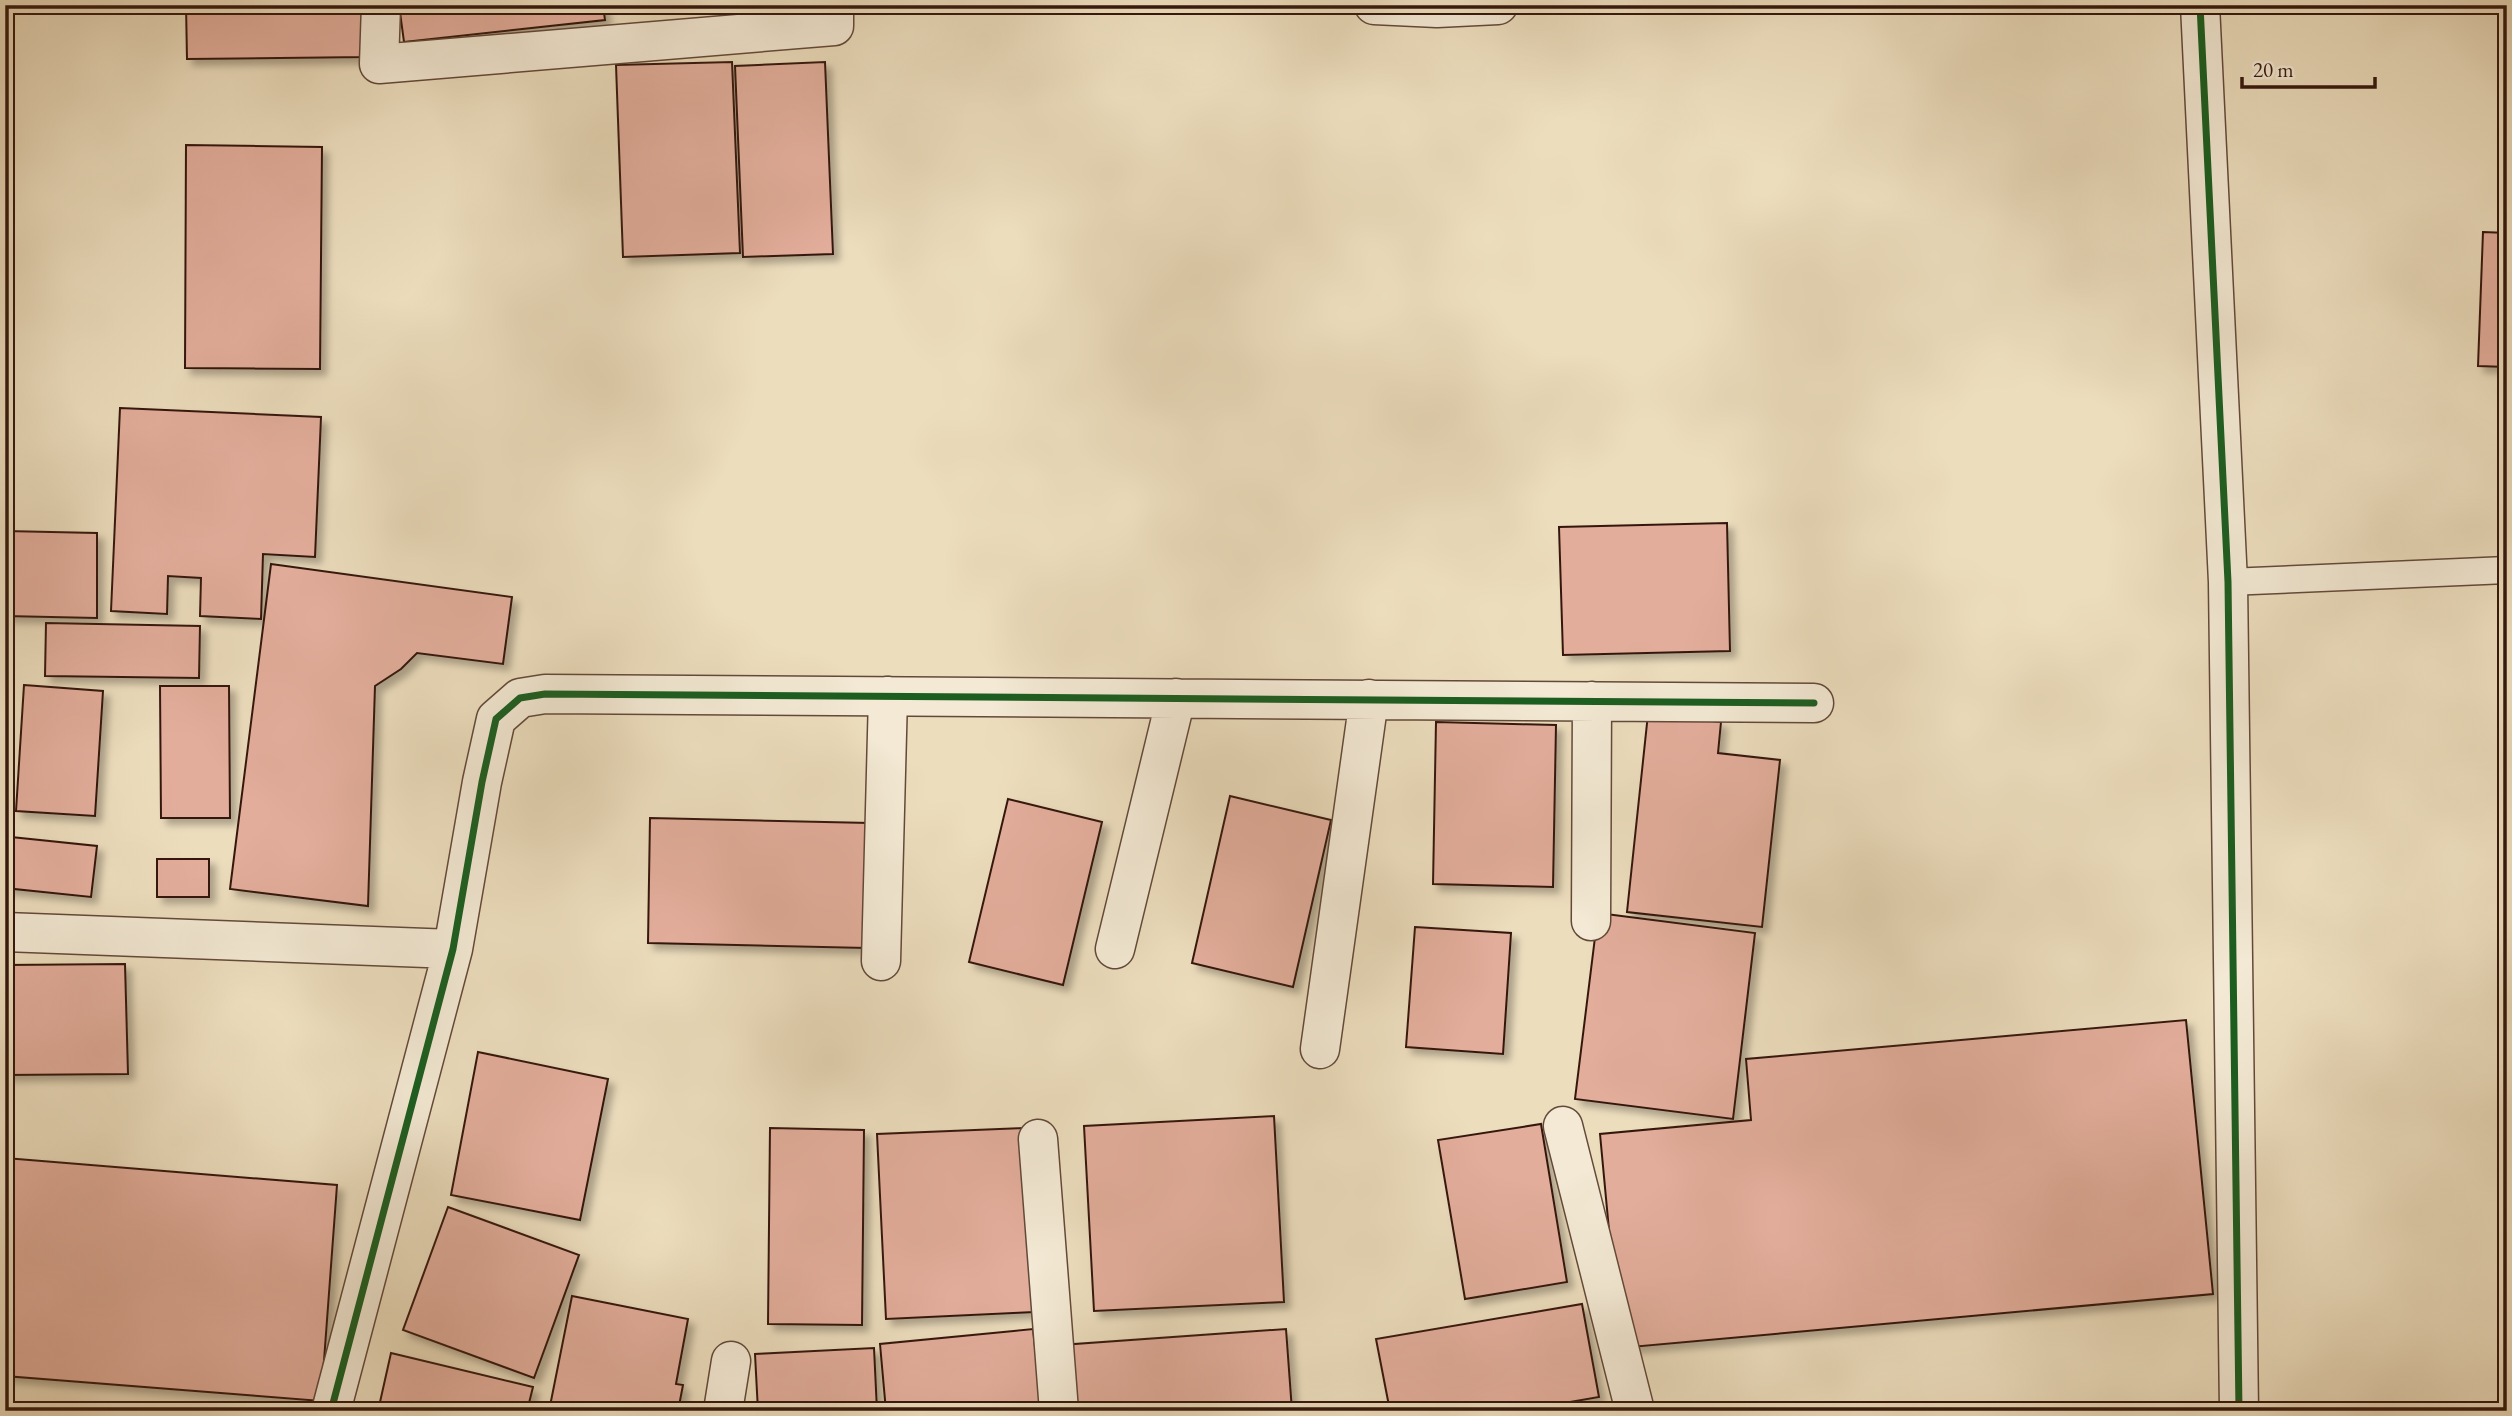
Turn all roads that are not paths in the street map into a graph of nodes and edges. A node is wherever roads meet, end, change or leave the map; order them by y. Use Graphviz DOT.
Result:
graph roads {
  1 [pos="381,5"];
  2 [pos="834,5"];
  3 [pos="1374,5"];
  4 [pos="1498,5"];
  5 [pos="2200,5"];
  6 [pos="2507,570"];
  7 [pos="2228,582"];
  8 [pos="888,696"];
  9 [pos="1176,698"];
  10 [pos="1370,699"];
  11 [pos="1592,701"];
  12 [pos="1814,703"];
  13 [pos="1591,921"];
  14 [pos="5,932"];
  15 [pos="453,949"];
  16 [pos="1115,950"];
  17 [pos="881,961"];
  18 [pos="1320,1049"];
  19 [pos="1563,1126"];
  20 [pos="1038,1139"];
  21 [pos="731,1361"];
  22 [pos="331,1411"];
  23 [pos="723,1411"];
  24 [pos="1059,1411"];
  25 [pos="1635,1411"];
  26 [pos="2239,1411"];
  1 -- 2 [label="street"];
  3 -- 4 [label="street"];
  5 -- 7 [label="street"];
  6 -- 7 [label="lane"];
  7 -- 26 [label="street"];
  8 -- 9 [label="street"];
  8 -- 15 [label="street"];
  8 -- 17 [label="street"];
  9 -- 10 [label="street"];
  9 -- 16 [label="street"];
  10 -- 11 [label="street"];
  10 -- 18 [label="street"];
  11 -- 12 [label="street"];
  11 -- 13 [label="street"];
  14 -- 15 [label="street"];
  15 -- 22 [label="street"];
  19 -- 25 [label="street"];
  20 -- 24 [label="street"];
  21 -- 23 [label="street"];
}
